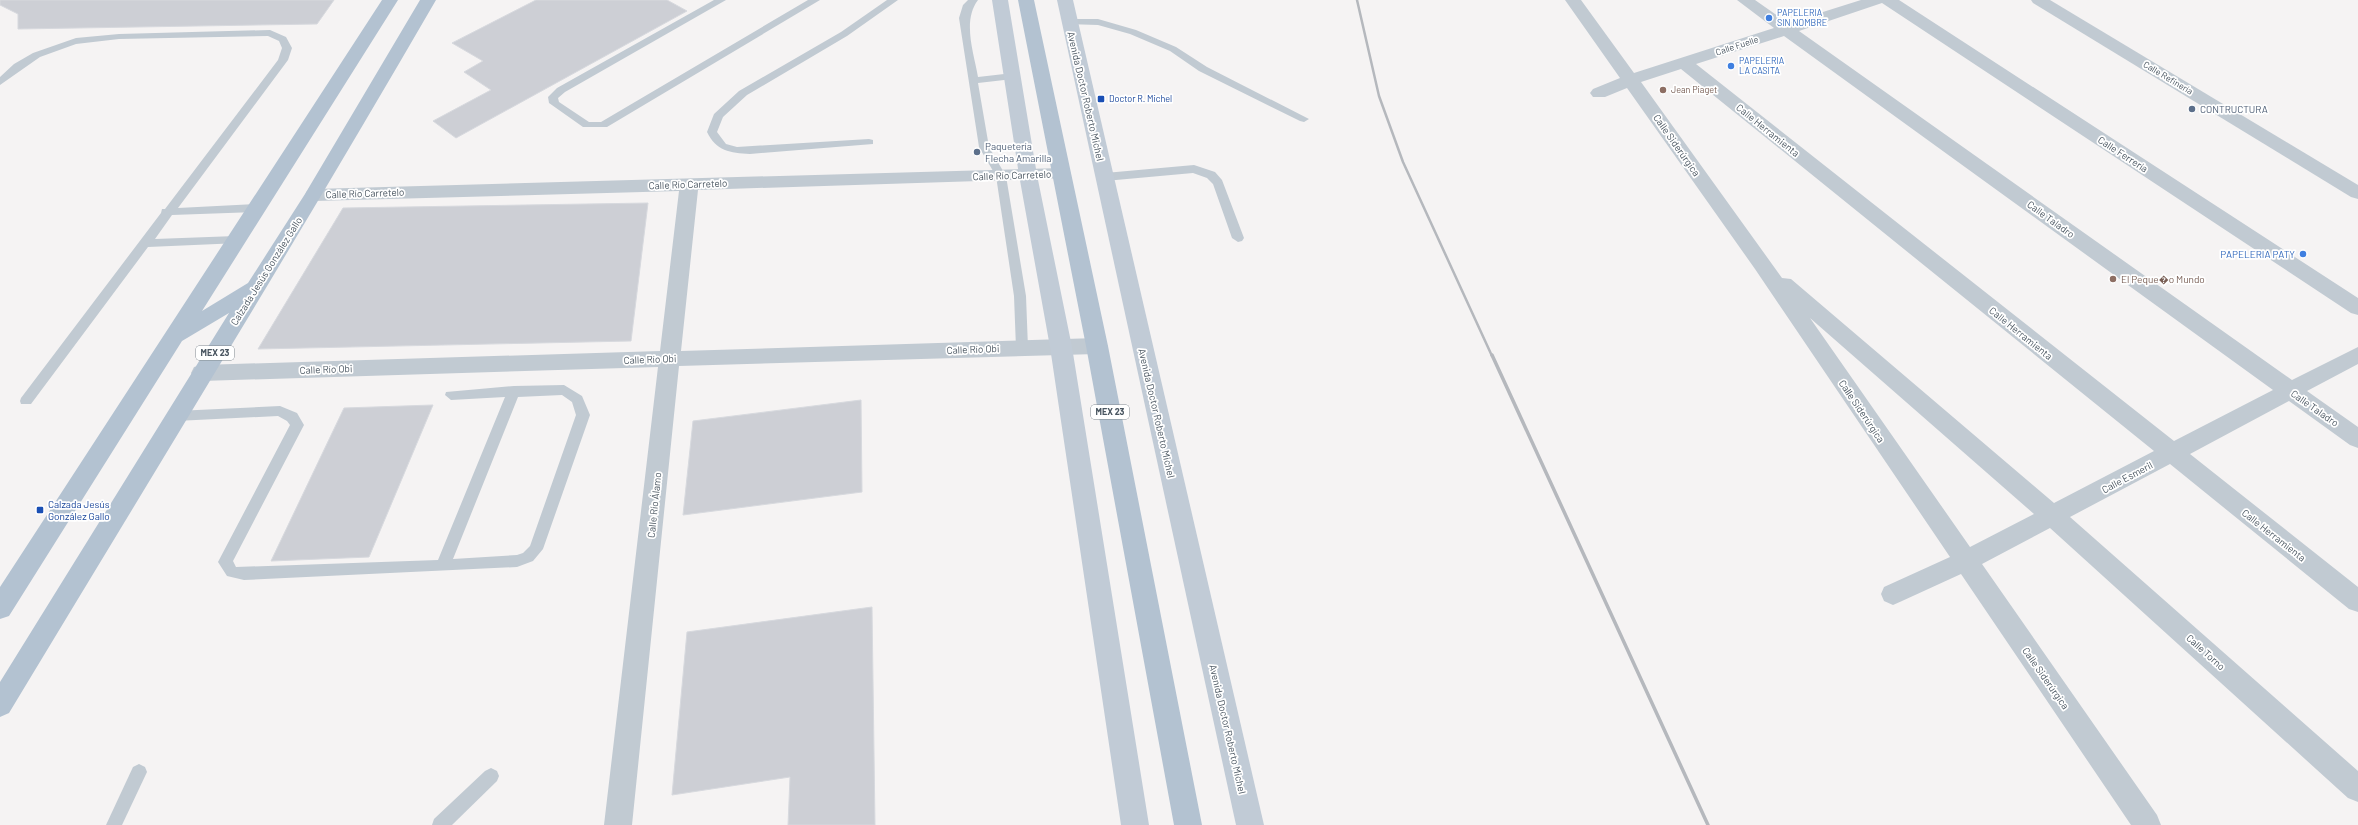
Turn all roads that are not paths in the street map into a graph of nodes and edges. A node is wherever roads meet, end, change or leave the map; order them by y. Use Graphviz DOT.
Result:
graph roads {
  1 [pos="390,0"];
  2 [pos="428,0"];
  3 [pos="721,0"];
  4 [pos="815,0"];
  5 [pos="892,0"];
  6 [pos="973,0"];
  7 [pos="1000,0"];
  8 [pos="1026,0"];
  9 [pos="1064,0"];
  10 [pos="1573,0"];
  11 [pos="1745,0"];
  12 [pos="1877,0"];
  13 [pos="1888,0"];
  14 [pos="2040,0"];
  15 [pos="1069,22"];
  16 [pos="1786,30"];
  17 [pos="1684,63"];
  18 [pos="1013,76"];
  19 [pos="1631,80"];
  20 [pos="973,81"];
  21 [pos="0,82"];
  22 [pos="1599,93"];
  23 [pos="1304,119"];
  24 [pos="869,142"];
  25 [pos="1062,174"];
  26 [pos="1028,175"];
  27 [pos="1001,176"];
  28 [pos="1105,177"];
  29 [pos="689,184"];
  30 [pos="2358,193"];
  31 [pos="314,195"];
  32 [pos="256,208"];
  33 [pos="166,212"];
  34 [pos="1238,238"];
  35 [pos="236,240"];
  36 [pos="143,243"];
  37 [pos="1762,264"];
  38 [pos="257,286"];
  39 [pos="2358,308"];
  40 [pos="173,338"];
  41 [pos="1097,346"];
  42 [pos="1061,347"];
  43 [pos="1022,348"];
  44 [pos="2358,354"];
  45 [pos="670,359"];
  46 [pos="202,373"];
  47 [pos="2290,390"];
  48 [pos="514,391"];
  49 [pos="451,395"];
  50 [pos="26,401"];
  51 [pos="176,416"];
  52 [pos="2358,438"];
  53 [pos="2172,454"];
  54 [pos="2053,516"];
  55 [pos="1965,561"];
  56 [pos="443,566"];
  57 [pos="1893,594"];
  58 [pos="2358,601"];
  59 [pos="0,608"];
  60 [pos="0,705"];
  61 [pos="139,772"];
  62 [pos="491,776"];
  63 [pos="2358,789"];
  64 [pos="114,825"];
  65 [pos="440,825"];
  66 [pos="618,825"];
  67 [pos="1135,825"];
  68 [pos="1188,825"];
  69 [pos="1250,825"];
  70 [pos="2147,825"];
  1 -- 32 [label="main road"];
  2 -- 31 [label="main road, Calzada Jesús González Gallo / MEX 23"];
  3 -- 4 [label="lane"];
  5 -- 24 [label="lane"];
  6 -- 20 [label="lane"];
  7 -- 18 [label="main road"];
  8 -- 25 [label="main road, MEX 23"];
  9 -- 15 [label="main road, Avenida Doctor Roberto Michel"];
  10 -- 19 [label="street, Calle Siderúrgica"];
  11 -- 16 [label="street, Calle Taladro"];
  12 -- 16 [label="street, Calle Fuelle"];
  13 -- 39 [label="street, Calle Ferrería"];
  14 -- 30 [label="street, Calle Refinería"];
  15 -- 23 [label="lane"];
  15 -- 28 [label="main road, Avenida Doctor Roberto Michel"];
  16 -- 17 [label="street, Calle Fuelle"];
  16 -- 47 [label="street, Calle Taladro"];
  17 -- 19 [label="street, Calle Fuelle"];
  17 -- 53 [label="street, Calle Herramienta"];
  18 -- 20 [label="lane"];
  18 -- 26 [label="main road"];
  19 -- 22 [label="street, Calle Fuelle"];
  19 -- 37 [label="street, Calle Siderúrgica"];
  20 -- 27 [label="lane"];
  21 -- 33 [label="lane"];
  25 -- 26 [label="street, Calle Río Carretelo"];
  25 -- 41 [label="main road, MEX 23"];
  26 -- 27 [label="street, Calle Río Carretelo"];
  26 -- 42 [label="main road"];
  27 -- 29 [label="street, Calle Río Carretelo"];
  27 -- 43 [label="lane"];
  28 -- 34 [label="lane"];
  28 -- 69 [label="main road, Avenida Doctor Roberto Michel"];
  29 -- 31 [label="street, Calle Río Carretelo"];
  29 -- 45 [label="street, Calle Río Álamo"];
  31 -- 38 [label="main road, Calzada Jesús González Gallo / MEX 23"];
  32 -- 33 [label="lane"];
  32 -- 35 [label="main road"];
  33 -- 36 [label="lane"];
  35 -- 36 [label="lane"];
  35 -- 40 [label="main road"];
  36 -- 50 [label="lane"];
  37 -- 54 [label="street, Calle Torno"];
  37 -- 55 [label="street, Calle Siderúrgica"];
  38 -- 40 [label="main road"];
  38 -- 46 [label="main road, Calzada Jesús González Gallo / MEX 23"];
  40 -- 59 [label="main road"];
  41 -- 42 [label="street, Calle Río Obi"];
  41 -- 68 [label="main road, MEX 23"];
  42 -- 43 [label="street, Calle Río Obi"];
  42 -- 67 [label="main road"];
  43 -- 45 [label="street, Calle Río Obi"];
  44 -- 47 [label="street, Calle Esmeril"];
  45 -- 46 [label="street, Calle Río Obi"];
  45 -- 66 [label="street, Calle Río Álamo"];
  46 -- 51 [label="main road, Calzada Jesús González Gallo / MEX 23"];
  47 -- 52 [label="street, Calle Taladro"];
  47 -- 53 [label="street, Calle Esmeril"];
  48 -- 49 [label="lane"];
  48 -- 56 [label="lane"];
  48 -- 56 [label="lane"];
  51 -- 56 [label="lane"];
  51 -- 60 [label="main road, Calzada Jesús González Gallo / MEX 23"];
  53 -- 54 [label="street, Calle Esmeril"];
  53 -- 58 [label="street, Calle Herramienta"];
  54 -- 55 [label="street, Calle Esmeril"];
  54 -- 63 [label="street, Calle Torno"];
  55 -- 57 [label="street, Calle Esmeril"];
  55 -- 70 [label="street, Calle Siderúrgica"];
  61 -- 64 [label="lane"];
  62 -- 65 [label="lane"];
}
